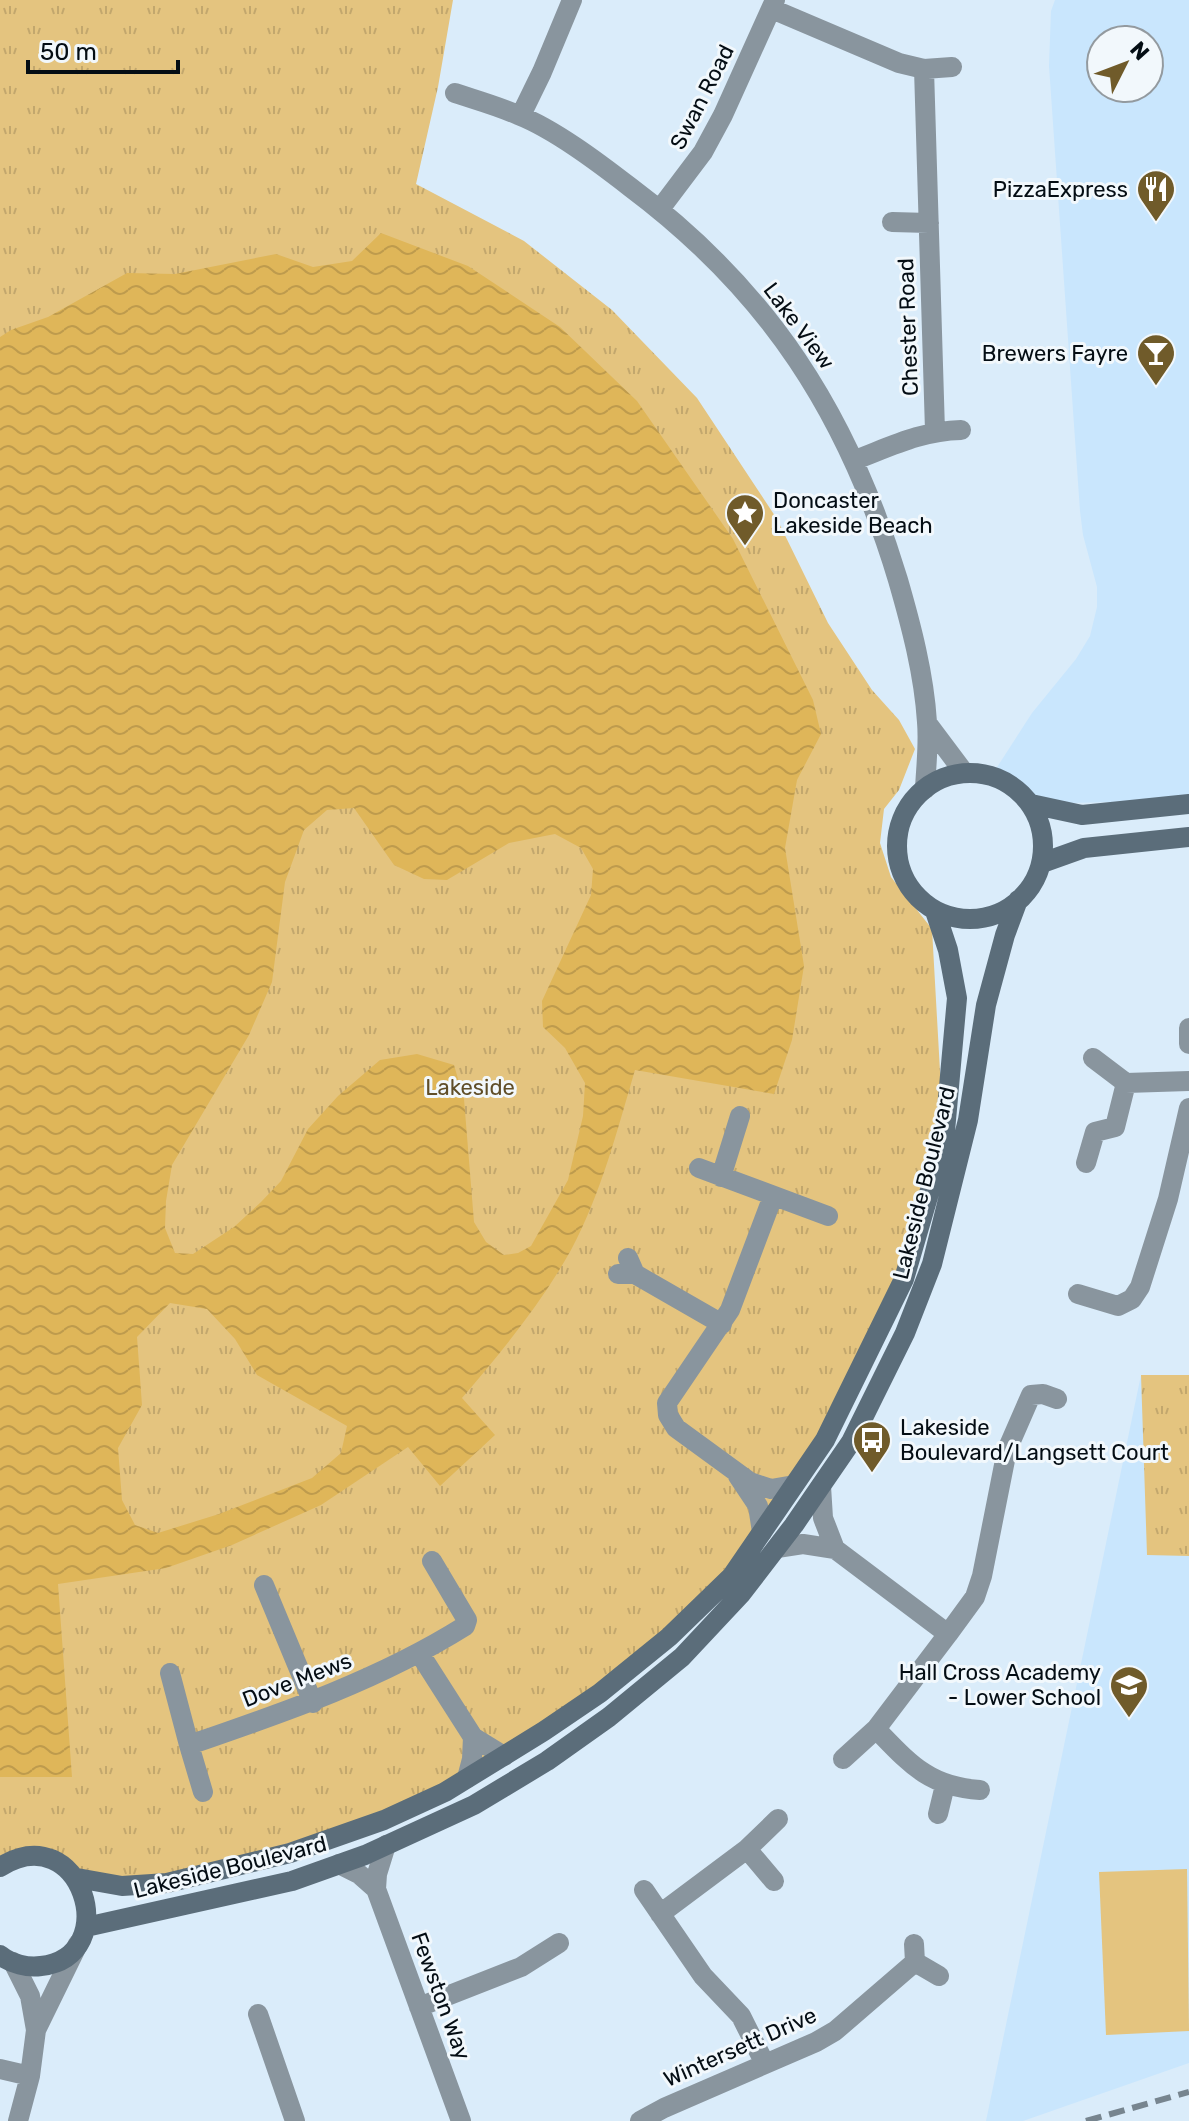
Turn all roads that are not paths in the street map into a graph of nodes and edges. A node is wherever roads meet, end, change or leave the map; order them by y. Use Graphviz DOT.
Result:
graph roads {
  1 [pos="572,0"];
  2 [pos="774,4"];
  3 [pos="952,67"];
  4 [pos="924,69"];
  5 [pos="455,93"];
  6 [pos="521,115"];
  7 [pos="660,209"];
  8 [pos="892,222"];
  9 [pos="929,223"];
  10 [pos="961,430"];
  11 [pos="935,431"];
  12 [pos="855,460"];
  13 [pos="927,723"];
  14 [pos="963,771"];
  15 [pos="925,789"];
  16 [pos="1031,804"];
  17 [pos="1189,804"];
  18 [pos="1189,837"];
  19 [pos="1042,863"];
  20 [pos="1018,900"];
  21 [pos="935,911"];
  22 [pos="1189,1028"];
  23 [pos="1189,1044"];
  24 [pos="1093,1058"];
  25 [pos="1189,1081"];
  26 [pos="1126,1083"];
  27 [pos="1189,1108"];
  28 [pos="740,1116"];
  29 [pos="1086,1163"];
  30 [pos="699,1168"];
  31 [pos="721,1177"];
  32 [pos="773,1196"];
  33 [pos="1168,1199"];
  34 [pos="1189,1204"];
  35 [pos="828,1216"];
  36 [pos="627,1269"];
  37 [pos="1078,1294"];
  38 [pos="722,1324"];
  39 [pos="1057,1399"];
  40 [pos="736,1473"];
  41 [pos="794,1485"];
  42 [pos="821,1486"];
  43 [pos="762,1532"];
  44 [pos="777,1548"];
  45 [pos="835,1549"];
  46 [pos="432,1561"];
  47 [pos="264,1585"];
  48 [pos="948,1634"];
  49 [pos="420,1654"];
  50 [pos="170,1673"];
  51 [pos="313,1703"];
  52 [pos="876,1729"];
  53 [pos="473,1737"];
  54 [pos="189,1745"];
  55 [pos="504,1756"];
  56 [pos="843,1759"];
  57 [pos="467,1778"];
  58 [pos="945,1785"];
  59 [pos="980,1790"];
  60 [pos="203,1792"];
  61 [pos="938,1814"];
  62 [pos="778,1819"];
  63 [pos="386,1845"];
  64 [pos="747,1849"];
  65 [pos="339,1864"];
  66 [pos="0,1867"];
  67 [pos="77,1878"];
  68 [pos="774,1881"];
  69 [pos="376,1889"];
  70 [pos="644,1890"];
  71 [pos="660,1914"];
  72 [pos="82,1935"];
  73 [pos="559,1943"];
  74 [pos="7,1959"];
  75 [pos="939,1976"];
  76 [pos="419,2007"];
  77 [pos="258,2014"];
  78 [pos="36,2030"];
  79 [pos="765,2064"];
  80 [pos="0,2069"];
  81 [pos="30,2076"];
  82 [pos="18,2121"];
  83 [pos="295,2121"];
  84 [pos="461,2121"];
  85 [pos="640,2121"];
  1 -- 6 [label="street"];
  2 -- 4 [label="street"];
  2 -- 7 [label="street, Swan Road"];
  3 -- 4 [label="street"];
  4 -- 9 [label="street, Chester Road"];
  5 -- 6 [label="street, Lake View"];
  6 -- 7 [label="street, Lake View"];
  7 -- 12 [label="street, Lake View"];
  8 -- 9 [label="street"];
  9 -- 11 [label="street, Chester Road"];
  10 -- 11 [label="street"];
  11 -- 12 [label="street"];
  12 -- 13 [label="street, Lake View"];
  13 -- 14 [label="street, Lake View"];
  13 -- 15 [label="street, Lake View"];
  14 -- 15 [label="street"];
  14 -- 16 [label="street"];
  15 -- 21 [label="street"];
  16 -- 17 [label="street"];
  16 -- 19 [label="street"];
  18 -- 19 [label="street"];
  19 -- 20 [label="street"];
  20 -- 21 [label="street"];
  20 -- 42 [label="street, Lakeside Boulevard"];
  21 -- 41 [label="street, Lakeside Boulevard"];
  22 -- 23 [label="street"];
  24 -- 26 [label="street"];
  25 -- 26 [label="street"];
  26 -- 29 [label="street"];
  27 -- 33 [label="street"];
  28 -- 31 [label="street"];
  30 -- 31 [label="street"];
  31 -- 32 [label="street"];
  32 -- 35 [label="street"];
  32 -- 38 [label="street"];
  33 -- 34 [label="street"];
  33 -- 37 [label="street"];
  36 -- 38 [label="street"];
  38 -- 40 [label="street"];
  39 -- 48 [label="street"];
  40 -- 41 [label="street"];
  40 -- 43 [label="street"];
  41 -- 43 [label="street, Lakeside Boulevard"];
  42 -- 44 [label="street, Lakeside Boulevard"];
  42 -- 45 [label="street"];
  43 -- 55 [label="street, Lakeside Boulevard"];
  44 -- 45 [label="street"];
  44 -- 63 [label="street, Lakeside Boulevard"];
  45 -- 48 [label="street"];
  46 -- 49 [label="street, Dove Mews"];
  47 -- 51 [label="street"];
  48 -- 52 [label="street"];
  49 -- 51 [label="street, Dove Mews"];
  49 -- 53 [label="street"];
  50 -- 54 [label="street"];
  51 -- 54 [label="street, Dove Mews"];
  52 -- 56 [label="street"];
  52 -- 58 [label="street"];
  53 -- 55 [label="street"];
  53 -- 57 [label="street"];
  54 -- 60 [label="street"];
  55 -- 57 [label="street, Lakeside Boulevard"];
  57 -- 67 [label="street, Lakeside Boulevard"];
  58 -- 59 [label="street"];
  58 -- 61 [label="street"];
  62 -- 64 [label="street"];
  63 -- 65 [label="street, Lakeside Boulevard"];
  63 -- 69 [label="street"];
  64 -- 68 [label="street"];
  64 -- 71 [label="street"];
  65 -- 69 [label="street"];
  65 -- 72 [label="street, Lakeside Boulevard"];
  66 -- 67 [label="street"];
  67 -- 72 [label="street"];
  69 -- 76 [label="street, Fewston Way"];
  70 -- 71 [label="street"];
  71 -- 79 [label="street"];
  72 -- 74 [label="street"];
  72 -- 78 [label="street"];
  73 -- 76 [label="street"];
  74 -- 78 [label="street"];
  75 -- 79 [label="street, Wintersett Drive"];
  76 -- 84 [label="street, Fewston Way"];
  77 -- 83 [label="street"];
  78 -- 81 [label="street"];
  79 -- 85 [label="street, Wintersett Drive"];
  80 -- 81 [label="street"];
  81 -- 82 [label="street"];
}
